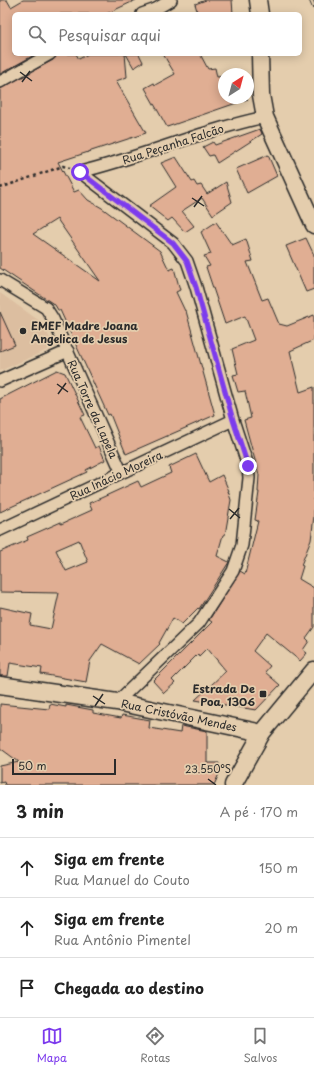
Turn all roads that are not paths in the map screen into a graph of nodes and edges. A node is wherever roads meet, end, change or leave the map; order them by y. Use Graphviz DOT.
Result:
graph roads {
  1 [pos="171,0"];
  2 [pos="258,0"];
  3 [pos="149,12"];
  4 [pos="260,12"];
  5 [pos="46,56"];
  6 [pos="260,56"];
  7 [pos="0,82"];
  8 [pos="265,117"];
  9 [pos="314,225"];
  10 [pos="0,280"];
  11 [pos="68,351"];
  12 [pos="0,381"];
  13 [pos="233,420"];
  14 [pos="121,471"];
  15 [pos="0,530"];
  16 [pos="314,670"];
  17 [pos="0,685"];
  18 [pos="117,702"];
  19 [pos="262,733"];
  20 [pos="233,785"];
  1 -- 3 [label="street"];
  2 -- 4 [label="main road"];
  5 -- 7 [label="street"];
  6 -- 8 [label="main road"];
  8 -- 9 [label="main road"];
  8 -- 13 [label="street, Rua Peçanha Falcão"];
  10 -- 11 [label="street, Rua Torre da Lapela"];
  11 -- 12 [label="street"];
  11 -- 14 [label="street, Rua Torre da Lapela"];
  13 -- 14 [label="street, Rua Inácio Moreira"];
  13 -- 18 [label="street"];
  14 -- 15 [label="street, Rua Inácio Moreira"];
  16 -- 19 [label="main road"];
  17 -- 18 [label="main road, Rua Cristóvão Mendes"];
  18 -- 19 [label="main road, Rua Cristóvão Mendes"];
  19 -- 20 [label="main road"];
}
